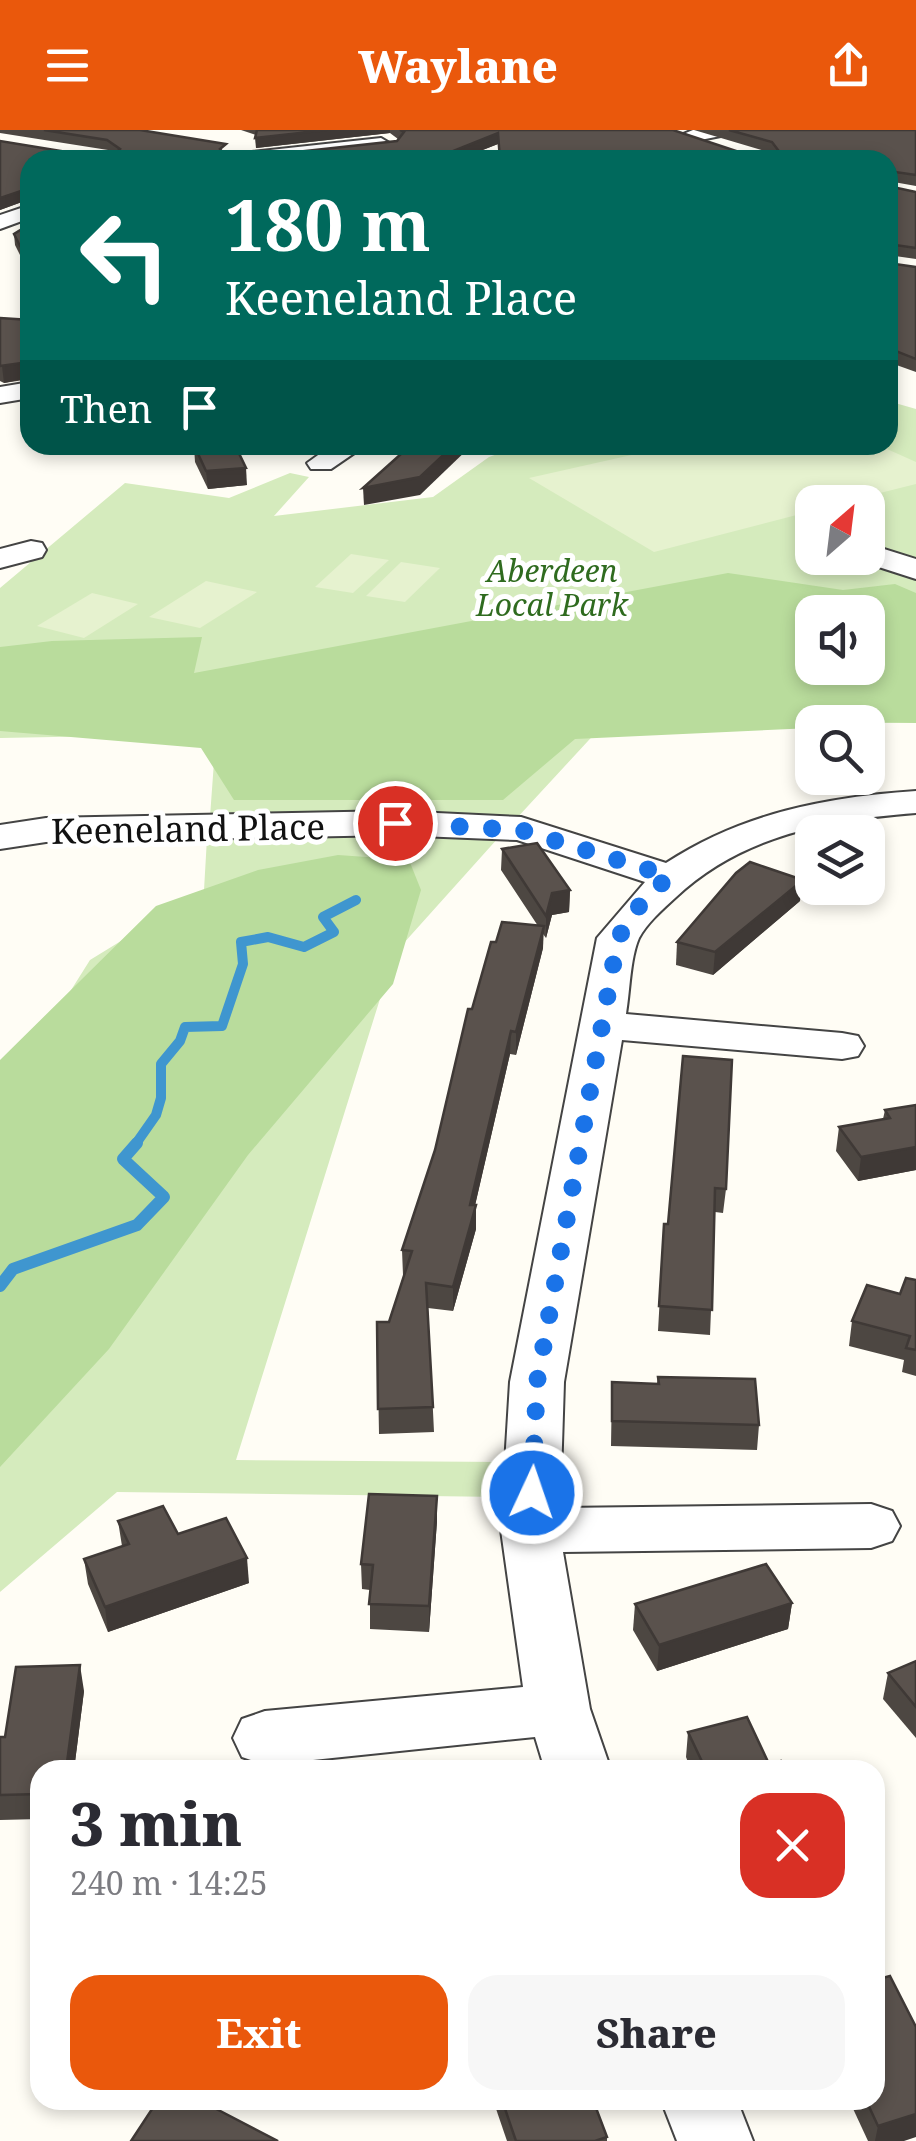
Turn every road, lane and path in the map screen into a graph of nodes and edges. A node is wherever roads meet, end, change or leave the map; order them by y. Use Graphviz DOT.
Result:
graph roads {
  1 [pos="661,130"];
  2 [pos="724,139"];
  3 [pos="390,143"];
  4 [pos="326,150"];
  5 [pos="335,455"];
  6 [pos="321,463"];
  7 [pos="31,550"];
  8 [pos="0,559"];
  9 [pos="885,559"];
  10 [pos="916,570"];
  11 [pos="916,802"];
  12 [pos="0,837"];
  13 [pos="669,876"];
  14 [pos="600,1025"];
  15 [pos="842,1046"];
  16 [pos="872,1526"];
  17 [pos="530,1530"];
  18 [pos="558,1710"];
  19 [pos="265,1738"];
  20 [pos="575,1760"];
  21 [pos="702,2110"];
  22 [pos="715,2141"];
  1 -- 2 [label="street"];
  3 -- 4 [label="street"];
  5 -- 6 [label="street"];
  7 -- 8 [label="street"];
  9 -- 10 [label="street"];
  11 -- 13 [label="street"];
  12 -- 13 [label="street, Keeneland Place"];
  13 -- 14 [label="street"];
  14 -- 15 [label="street"];
  14 -- 17 [label="street"];
  16 -- 17 [label="street"];
  17 -- 18 [label="street"];
  18 -- 19 [label="street"];
  18 -- 20 [label="street"];
  21 -- 22 [label="street"];
}
